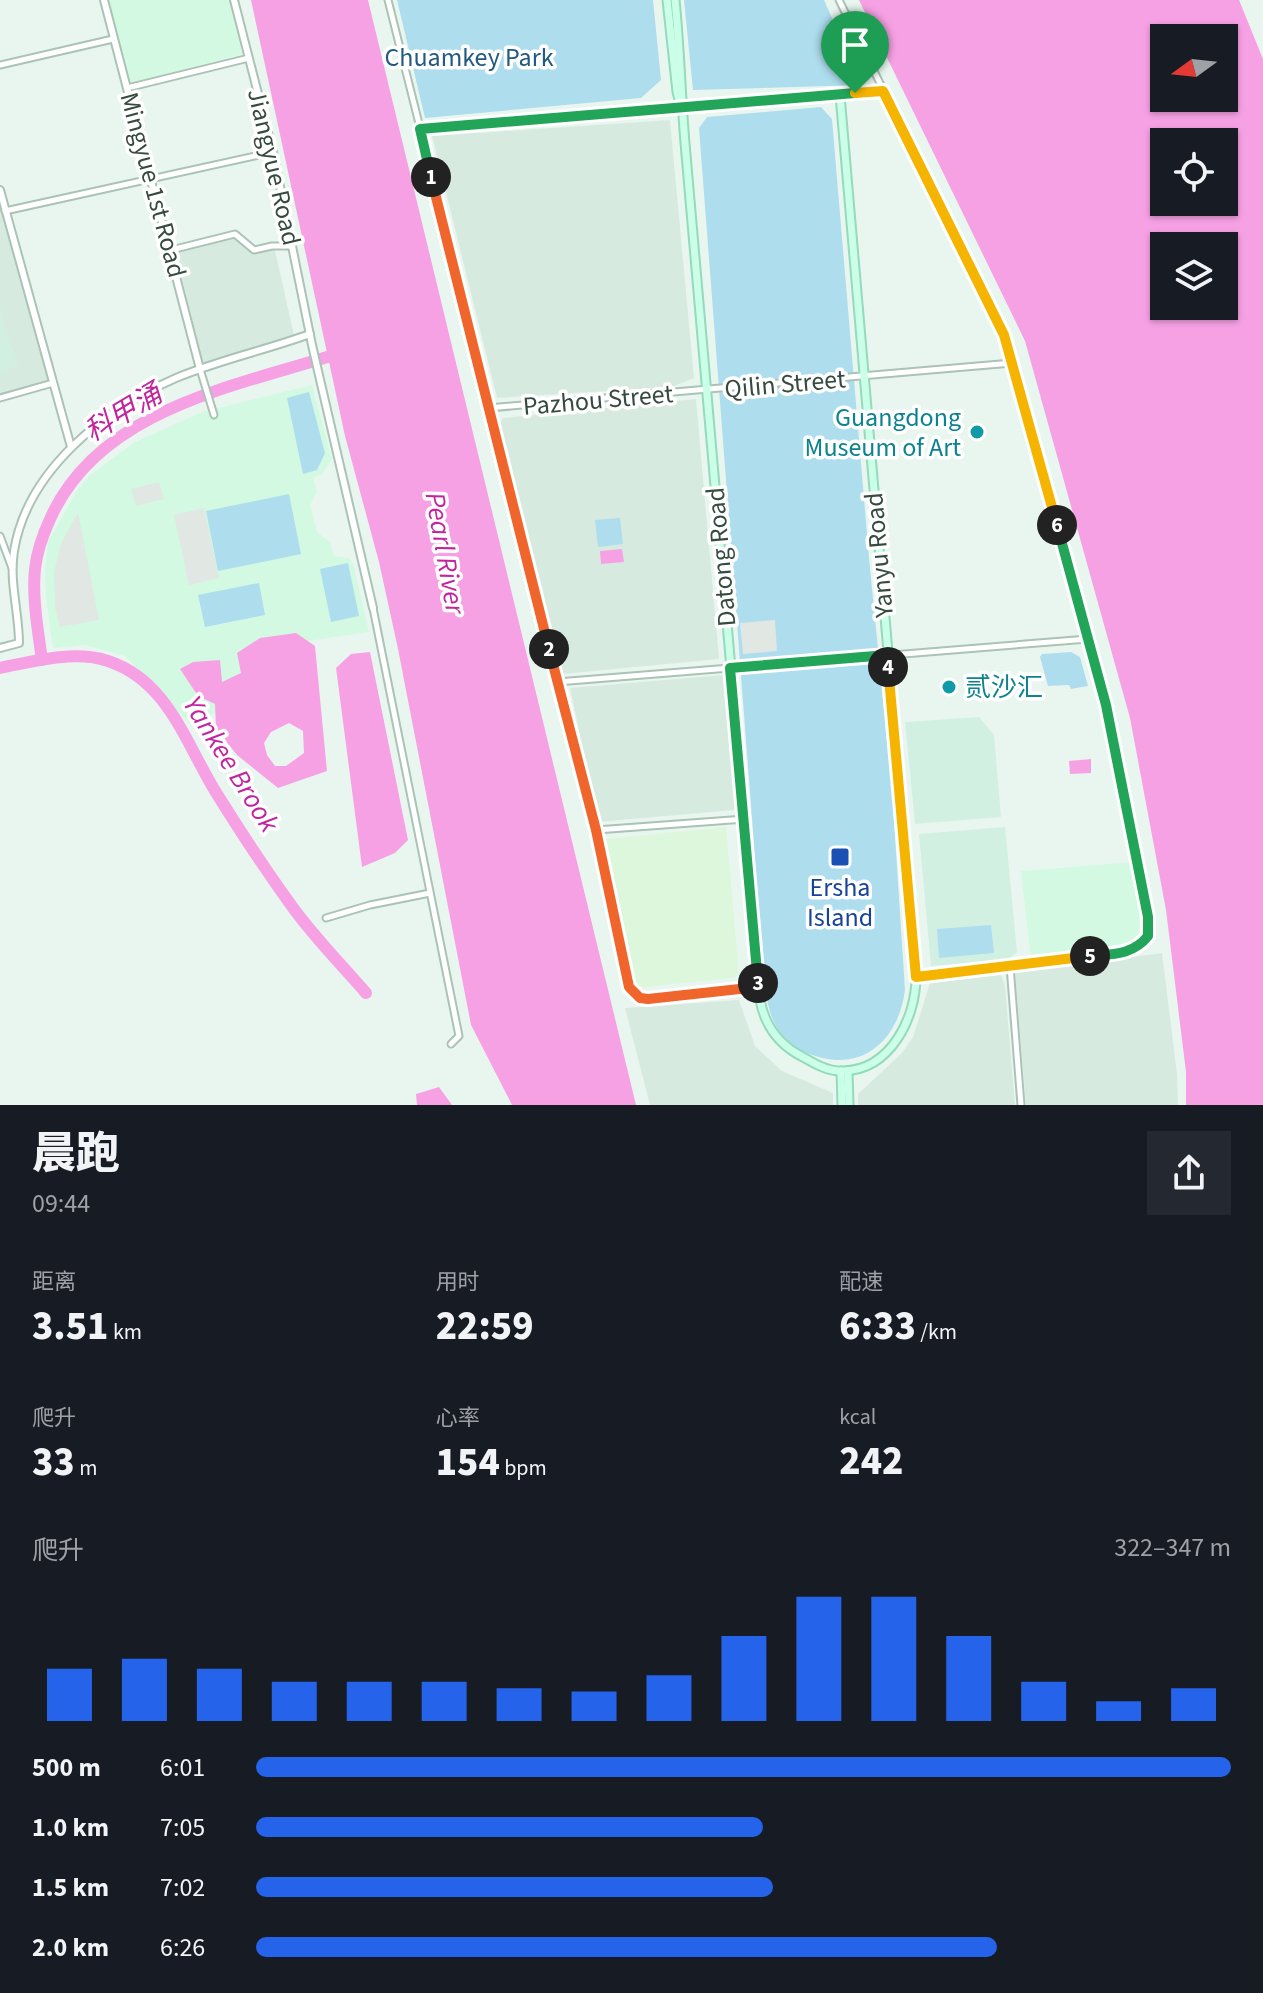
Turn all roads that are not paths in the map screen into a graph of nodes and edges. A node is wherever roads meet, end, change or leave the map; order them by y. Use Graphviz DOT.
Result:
graph roads {
  1 [pos="104,0"];
  2 [pos="234,0"];
  3 [pos="388,0"];
  4 [pos="667,0"];
  5 [pos="675,0"];
  6 [pos="839,0"];
  7 [pos="113,39"];
  8 [pos="249,58"];
  9 [pos="0,65"];
  10 [pos="127,88"];
  11 [pos="883,91"];
  12 [pos="840,95"];
  13 [pos="682,109"];
  14 [pos="420,129"];
  15 [pos="273,152"];
  16 [pos="153,181"];
  17 [pos="0,193"];
  18 [pos="5,211"];
  19 [pos="293,246"];
  20 [pos="171,250"];
  21 [pos="310,334"];
  22 [pos="1012,363"];
  23 [pos="200,369"];
  24 [pos="864,377"];
  25 [pos="53,383"];
  26 [pos="707,391"];
  27 [pos="0,398"];
  28 [pos="488,408"];
  29 [pos="214,415"];
  30 [pos="71,447"];
  31 [pos="0,536"];
  32 [pos="13,569"];
  33 [pos="373,608"];
  34 [pos="1088,639"];
  35 [pos="0,648"];
  36 [pos="887,655"];
  37 [pos="730,668"];
  38 [pos="557,682"];
  39 [pos="745,819"];
  40 [pos="596,830"];
  41 [pos="430,893"];
  42 [pos="326,918"];
  43 [pos="1010,966"];
  44 [pos="916,977"];
  45 [pos="758,987"];
  46 [pos="451,1044"];
  47 [pos="845,1071"];
  48 [pos="842,1105"];
  49 [pos="849,1105"];
  50 [pos="1021,1105"];
  1 -- 7 [label="street, Mingyue 1st Road"];
  2 -- 8 [label="street, Jiangyue Road"];
  3 -- 14 [label="street"];
  4 -- 13 [label="main road, Datong Road"];
  5 -- 13 [label="main road, Datong Road"];
  6 -- 11 [label="street"];
  7 -- 9 [label="street"];
  7 -- 10 [label="street, Mingyue 1st Road"];
  8 -- 10 [label="street"];
  8 -- 15 [label="street, Jiangyue Road"];
  10 -- 16 [label="street, Mingyue 1st Road"];
  11 -- 12 [label="street"];
  11 -- 22 [label="street"];
  12 -- 13 [label="main road"];
  12 -- 24 [label="main road, Yanyu Road"];
  13 -- 14 [label="street"];
  13 -- 26 [label="main road, Datong Road"];
  14 -- 28 [label="street"];
  15 -- 16 [label="street"];
  15 -- 19 [label="street, Jiangyue Road"];
  16 -- 18 [label="street"];
  16 -- 20 [label="street, Mingyue 1st Road"];
  17 -- 18 [label="street"];
  18 -- 25 [label="street"];
  19 -- 20 [label="street"];
  19 -- 21 [label="street, Jiangyue Road"];
  20 -- 23 [label="street, Mingyue 1st Road"];
  21 -- 23 [label="street"];
  21 -- 33 [label="street, Jiangyue Road"];
  22 -- 24 [label="street, Qilin Street"];
  22 -- 34 [label="street"];
  23 -- 29 [label="street"];
  23 -- 30 [label="street"];
  24 -- 26 [label="street, Qilin Street"];
  24 -- 36 [label="main road, Yanyu Road"];
  25 -- 27 [label="street"];
  25 -- 30 [label="street"];
  26 -- 28 [label="street, Pazhou Street"];
  26 -- 37 [label="main road, Datong Road"];
  28 -- 38 [label="street"];
  30 -- 32 [label="street"];
  31 -- 32 [label="street"];
  32 -- 35 [label="street"];
  33 -- 41 [label="street"];
  34 -- 36 [label="street"];
  34 -- 43 [label="street"];
  36 -- 37 [label="street"];
  36 -- 44 [label="main road, Yanyu Road"];
  37 -- 38 [label="street"];
  37 -- 39 [label="main road, Datong Road"];
  38 -- 40 [label="street"];
  39 -- 40 [label="street"];
  39 -- 45 [label="main road, Datong Road"];
  40 -- 45 [label="street"];
  41 -- 42 [label="street"];
  41 -- 46 [label="street"];
  43 -- 44 [label="street"];
  43 -- 50 [label="street"];
  44 -- 47 [label="main road, Yanyu Road"];
  45 -- 47 [label="main road, Datong Road"];
  47 -- 48 [label="main road"];
  47 -- 49 [label="main road"];
}
